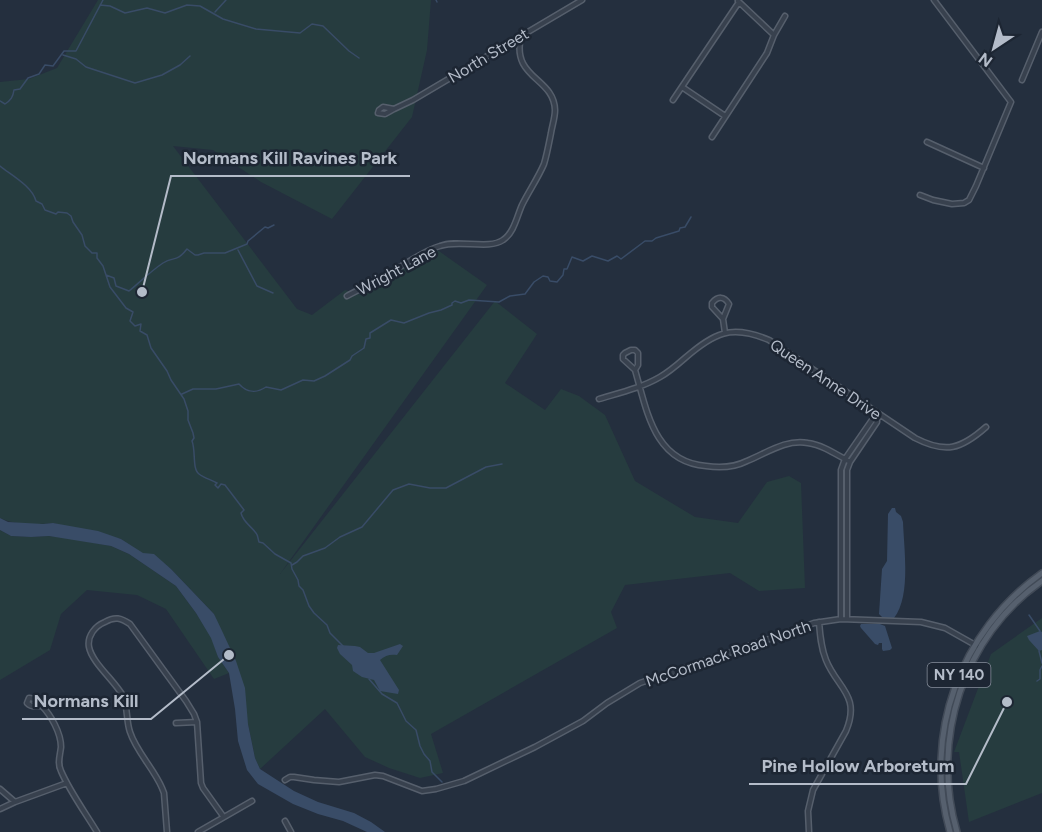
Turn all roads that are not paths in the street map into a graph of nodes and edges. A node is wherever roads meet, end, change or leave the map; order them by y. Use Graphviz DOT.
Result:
graph roads {
  1 [pos="582,0"];
  2 [pos="934,0"];
  3 [pos="738,1"];
  4 [pos="785,16"];
  5 [pos="1042,32"];
  6 [pos="774,35"];
  7 [pos="521,36"];
  8 [pos="1022,80"];
  9 [pos="682,87"];
  10 [pos="673,100"];
  11 [pos="394,109"];
  12 [pos="725,116"];
  13 [pos="712,137"];
  14 [pos="927,142"];
  15 [pos="984,168"];
  16 [pos="920,195"];
  17 [pos="347,296"];
  18 [pos="723,319"];
  19 [pos="725,333"];
  20 [pos="635,370"];
  21 [pos="640,387"];
  22 [pos="599,399"];
  23 [pos="878,415"];
  24 [pos="987,427"];
  25 [pos="847,461"];
  26 [pos="1042,573"];
  27 [pos="1042,581"];
  28 [pos="844,619"];
  29 [pos="819,622"];
  30 [pos="977,646"];
  31 [pos="41,705"];
  32 [pos="197,722"];
  33 [pos="176,723"];
  34 [pos="285,780"];
  35 [pos="67,783"];
  36 [pos="0,789"];
  37 [pos="252,801"];
  38 [pos="15,802"];
  39 [pos="0,809"];
  40 [pos="223,816"];
  41 [pos="285,821"];
  42 [pos="97,832"];
  43 [pos="166,832"];
  44 [pos="198,832"];
  45 [pos="291,832"];
  46 [pos="809,832"];
  47 [pos="951,832"];
  48 [pos="957,832"];
  1 -- 7 [label="street, North Street"];
  2 -- 15 [label="street"];
  3 -- 6 [label="street"];
  3 -- 9 [label="street"];
  4 -- 6 [label="street"];
  5 -- 8 [label="street"];
  6 -- 12 [label="street"];
  7 -- 11 [label="street, North Street"];
  7 -- 17 [label="street, Wright Lane"];
  9 -- 10 [label="street"];
  9 -- 12 [label="street"];
  12 -- 13 [label="street"];
  14 -- 15 [label="street"];
  15 -- 16 [label="street"];
  18 -- 18 [label="street"];
  18 -- 19 [label="street"];
  19 -- 21 [label="street"];
  19 -- 23 [label="street, Queen Anne Drive"];
  20 -- 20 [label="street"];
  20 -- 21 [label="street"];
  21 -- 22 [label="street"];
  21 -- 25 [label="street"];
  23 -- 24 [label="street, Queen Anne Drive"];
  23 -- 25 [label="street, Queen Anne Drive"];
  25 -- 28 [label="street"];
  26 -- 30 [label="main road, NY 140"];
  27 -- 30 [label="main road, NY 140"];
  28 -- 29 [label="street, McCormack Road North"];
  28 -- 30 [label="street, McCormack Road North"];
  29 -- 34 [label="street, McCormack Road North"];
  29 -- 46 [label="street"];
  30 -- 47 [label="main road, NY 140"];
  30 -- 48 [label="main road, NY 140"];
  31 -- 35 [label="street"];
  32 -- 33 [label="street"];
  32 -- 40 [label="street"];
  32 -- 43 [label="street"];
  35 -- 38 [label="street"];
  35 -- 42 [label="street"];
  36 -- 38 [label="street"];
  37 -- 40 [label="street"];
  38 -- 39 [label="street"];
  40 -- 44 [label="street"];
  41 -- 45 [label="street"];
}
